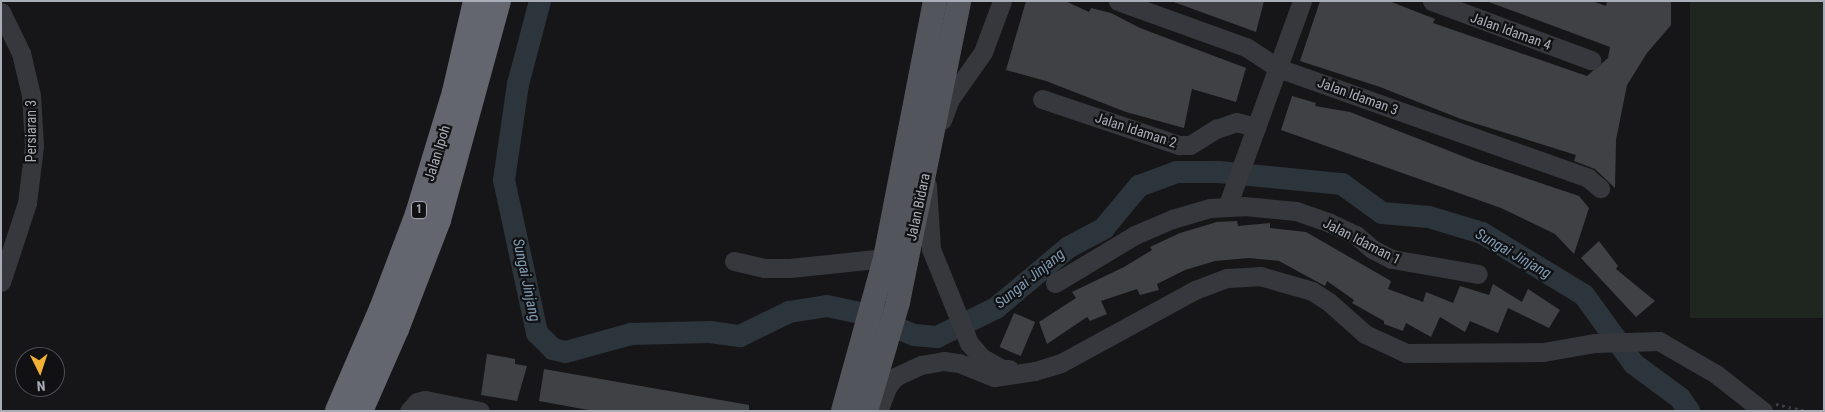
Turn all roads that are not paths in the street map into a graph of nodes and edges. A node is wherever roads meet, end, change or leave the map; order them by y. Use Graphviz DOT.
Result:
graph roads {
  1 [pos="476,1"];
  2 [pos="498,1"];
  3 [pos="935,1"];
  4 [pos="959,1"];
  5 [pos="1002,1"];
  6 [pos="1118,1"];
  7 [pos="1302,1"];
  8 [pos="1432,1"];
  9 [pos="1,12"];
  10 [pos="1591,60"];
  11 [pos="1278,68"];
  12 [pos="1042,99"];
  13 [pos="1256,127"];
  14 [pos="926,172"];
  15 [pos="1600,188"];
  16 [pos="1230,201"];
  17 [pos="885,258"];
  18 [pos="734,261"];
  19 [pos="1478,274"];
  20 [pos="1,282"];
  21 [pos="1055,283"];
  22 [pos="1035,371"];
  23 [pos="413,406"];
  24 [pos="1762,410"];
  25 [pos="338,411"];
  26 [pos="360,411"];
  27 [pos="480,411"];
  28 [pos="843,411"];
  29 [pos="865,411"];
  30 [pos="878,411"];
  1 -- 25 [label="highway, Jalan Ipoh / 1"];
  2 -- 26 [label="highway, Jalan Ipoh / 1"];
  3 -- 17 [label="main road, Jalan Bidara"];
  4 -- 14 [label="main road, Jalan Bidara"];
  5 -- 14 [label="street"];
  6 -- 11 [label="street, Jalan Idaman 3"];
  7 -- 11 [label="street"];
  8 -- 10 [label="street, Jalan Idaman 4"];
  9 -- 20 [label="street, Persiaran 3"];
  11 -- 13 [label="street"];
  11 -- 15 [label="street, Jalan Idaman 3"];
  12 -- 13 [label="street, Jalan Idaman 2"];
  13 -- 16 [label="street"];
  14 -- 22 [label="street"];
  14 -- 29 [label="main road, Jalan Bidara"];
  16 -- 19 [label="street, Jalan Idaman 1"];
  16 -- 21 [label="street, Jalan Idaman 1"];
  17 -- 18 [label="street"];
  17 -- 28 [label="main road, Jalan Bidara"];
  22 -- 24 [label="street"];
  22 -- 30 [label="street"];
  23 -- 27 [label="street"];
}
